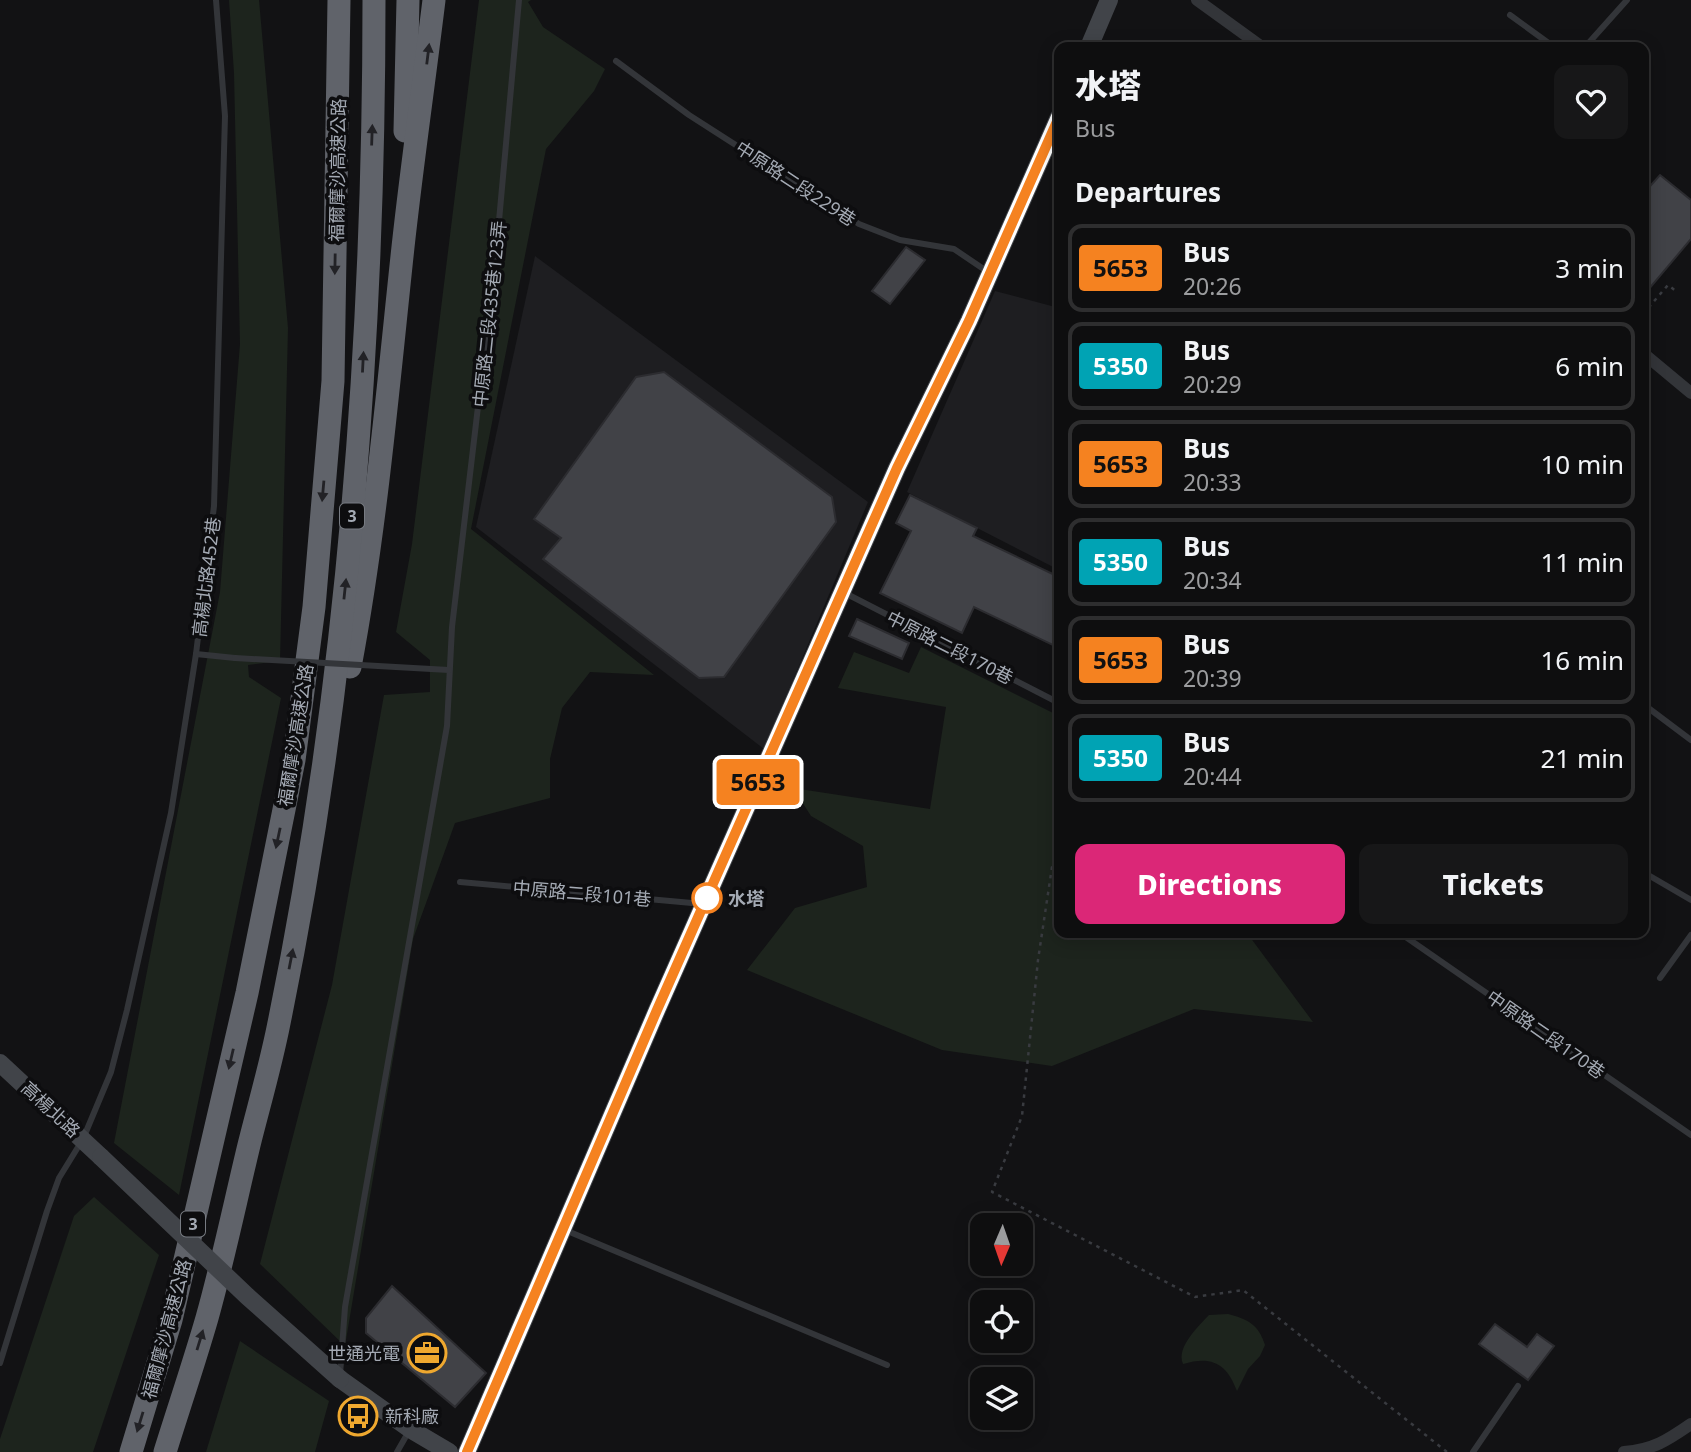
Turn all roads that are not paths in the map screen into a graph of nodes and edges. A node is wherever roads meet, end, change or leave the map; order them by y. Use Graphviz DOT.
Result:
graph roads {
  1 [pos="216,0"];
  2 [pos="326,0"];
  3 [pos="339,0"];
  4 [pos="374,0"];
  5 [pos="408,0"];
  6 [pos="434,0"];
  7 [pos="519,0"];
  8 [pos="1109,0"];
  9 [pos="1197,0"];
  10 [pos="1627,0"];
  11 [pos="1510,15"];
  12 [pos="1091,42"];
  13 [pos="1255,42"];
  14 [pos="1548,42"];
  15 [pos="1589,42"];
  16 [pos="616,61"];
  17 [pos="1054,128"];
  18 [pos="338,138"];
  19 [pos="404,243"];
  20 [pos="990,273"];
  21 [pos="1649,358"];
  22 [pos="1691,394"];
  23 [pos="842,591"];
  24 [pos="196,654"];
  25 [pos="449,670"];
  26 [pos="1054,700"];
  27 [pos="1649,708"];
  28 [pos="1691,740"];
  29 [pos="308,869"];
  30 [pos="1649,876"];
  31 [pos="460,882"];
  32 [pos="1691,900"];
  33 [pos="704,904"];
  34 [pos="1691,934"];
  35 [pos="1407,938"];
  36 [pos="1660,978"];
  37 [pos="0,1063"];
  38 [pos="1691,1135"];
  39 [pos="83,1139"];
  40 [pos="563,1230"];
  41 [pos="0,1363"];
  42 [pos="887,1365"];
  43 [pos="340,1379"];
  44 [pos="1518,1386"];
  45 [pos="1691,1424"];
  46 [pos="410,1429"];
  47 [pos="1645,1451"];
  48 [pos="131,1452"];
  49 [pos="165,1452"];
  50 [pos="397,1452"];
  51 [pos="449,1452"];
  52 [pos="467,1452"];
  53 [pos="1473,1452"];
  54 [pos="1625,1452"];
  1 -- 24 [label="lane, 高楊北路452巷"];
  2 -- 18 [label="highway"];
  3 -- 18 [label="highway, 福爾摩沙高速公路 / 3"];
  29 -- 4 [label="highway, 福爾摩沙高速公路 / 3, one-way"];
  5 -- 19 [label="highway"];
  19 -- 6 [label="highway, one-way"];
  7 -- 25 [label="lane, 中原路二段435巷123弄"];
  8 -- 12 [label="street"];
  9 -- 13 [label="street"];
  10 -- 15 [label="lane"];
  11 -- 14 [label="lane"];
  16 -- 20 [label="lane, 中原路二段229巷"];
  17 -- 20 [label="street"];
  18 -- 48 [label="highway, 福爾摩沙高速公路 / 3, one-way"];
  19 -- 29 [label="highway"];
  20 -- 23 [label="street"];
  21 -- 22 [label="street"];
  23 -- 26 [label="lane, 中原路二段170巷"];
  23 -- 33 [label="street"];
  24 -- 25 [label="lane, bridge"];
  24 -- 39 [label="lane, 高楊北路452巷"];
  25 -- 43 [label="lane, 中原路二段435巷123弄"];
  27 -- 28 [label="lane"];
  49 -- 29 [label="highway, 福爾摩沙高速公路 / 3, one-way"];
  30 -- 32 [label="lane"];
  31 -- 33 [label="lane, 中原路二段101巷"];
  33 -- 40 [label="street"];
  34 -- 36 [label="lane"];
  35 -- 38 [label="lane, 中原路二段170巷"];
  37 -- 39 [label="street, 高楊北路"];
  39 -- 41 [label="lane, 高楊北路452巷"];
  39 -- 43 [label="street, 高楊北路, bridge"];
  40 -- 42 [label="lane"];
  40 -- 52 [label="street"];
  43 -- 46 [label="street"];
  44 -- 53 [label="lane"];
  45 -- 47 [label="street"];
  46 -- 50 [label="lane"];
  46 -- 51 [label="street"];
  47 -- 54 [label="street"];
}
